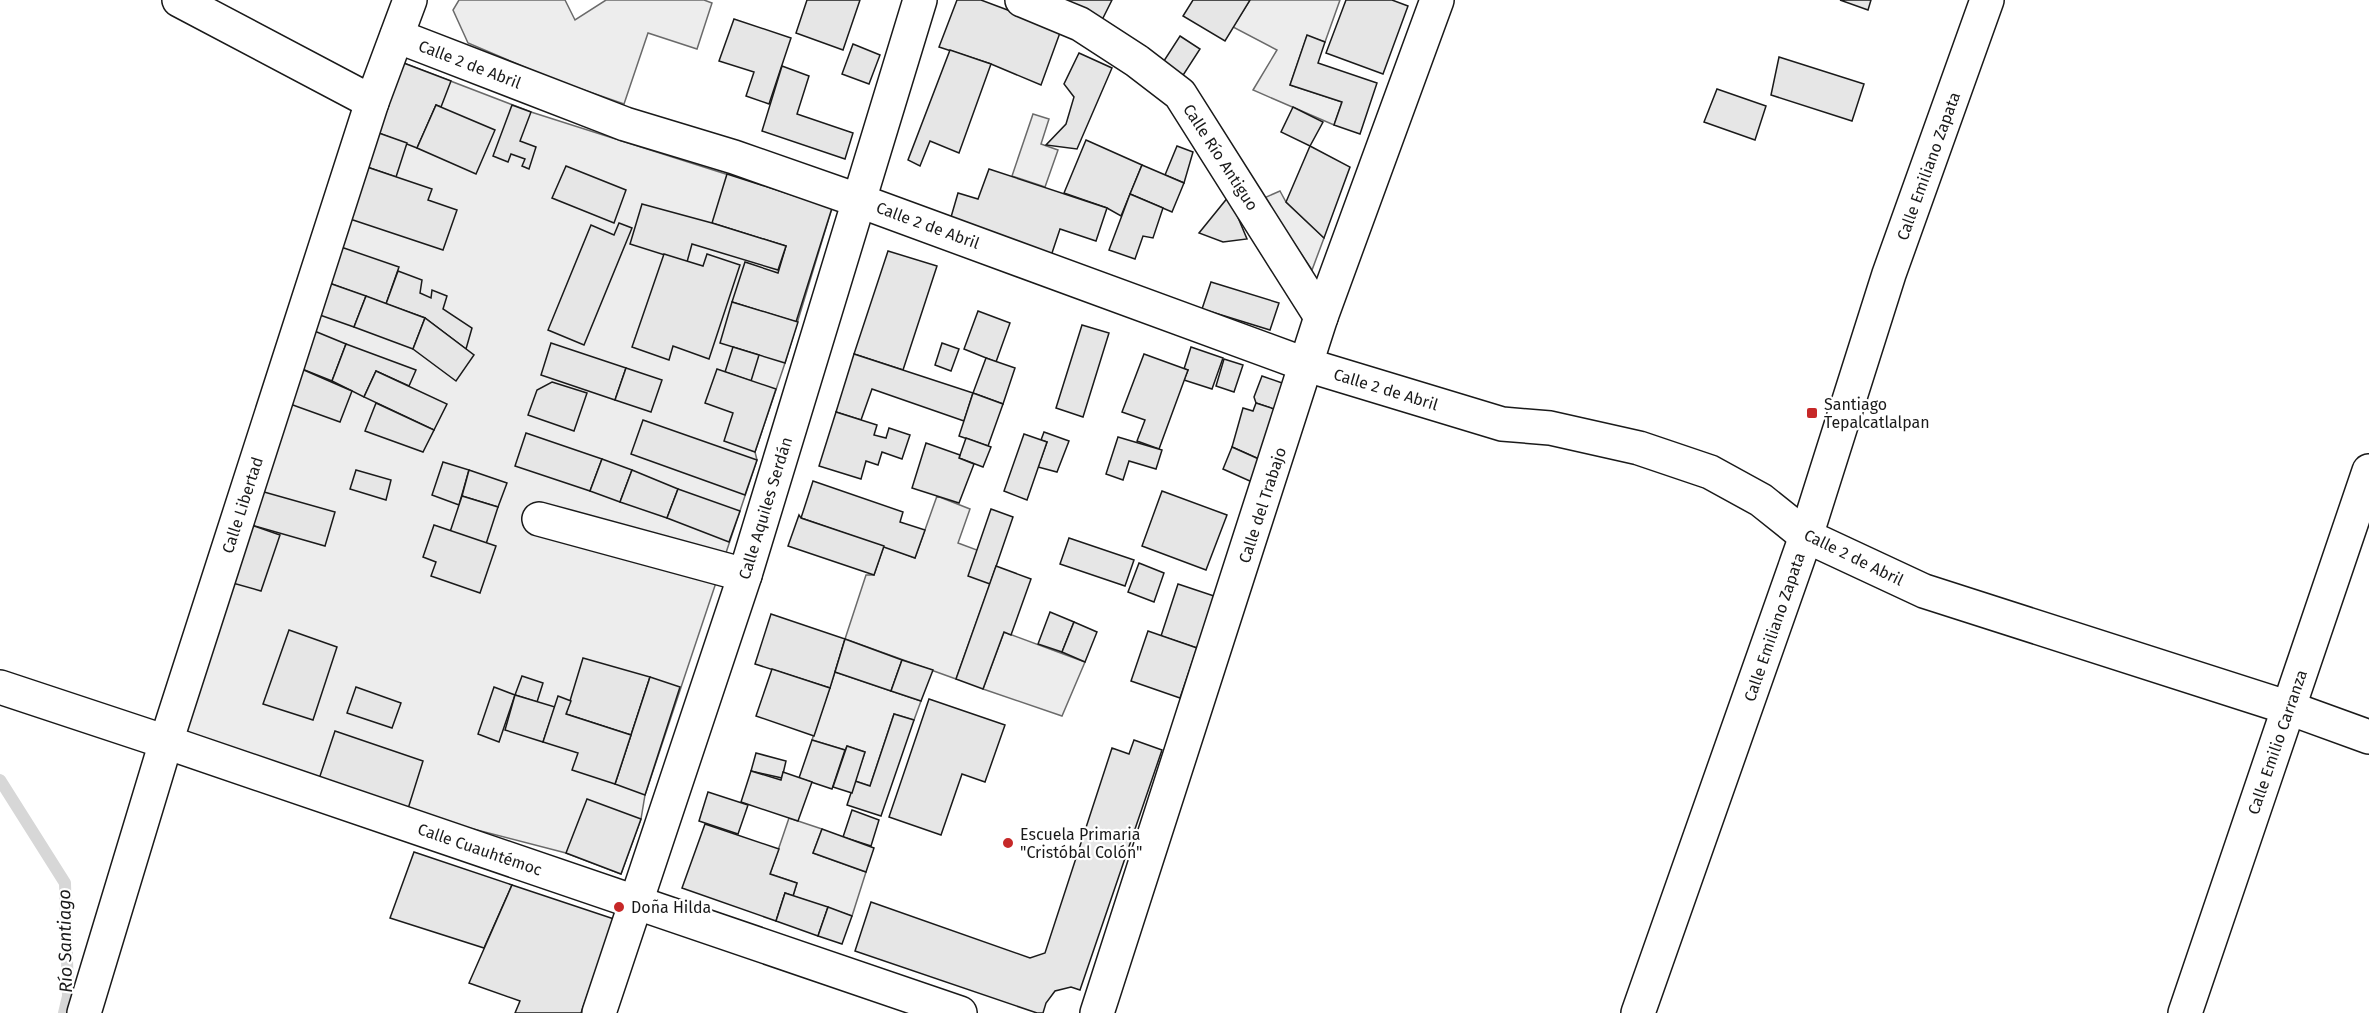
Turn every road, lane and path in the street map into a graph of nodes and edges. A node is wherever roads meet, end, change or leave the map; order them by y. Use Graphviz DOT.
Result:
graph roads {
  1 [pos="179,0"];
  2 [pos="410,0"];
  3 [pos="920,0"];
  4 [pos="1022,0"];
  5 [pos="1437,0"];
  6 [pos="1986,0"];
  7 [pos="397,36"];
  8 [pos="372,102"];
  9 [pos="860,201"];
  10 [pos="1321,317"];
  11 [pos="1307,364"];
  12 [pos="2369,471"];
  13 [pos="539,519"];
  14 [pos="1806,536"];
  15 [pos="745,575"];
  16 [pos="0,687"];
  17 [pos="2289,708"];
  18 [pos="2369,737"];
  19 [pos="166,742"];
  20 [pos="636,902"];
  21 [pos="84,1013"];
  22 [pos="599,1013"];
  23 [pos="960,1013"];
  24 [pos="1097,1013"];
  25 [pos="1638,1013"];
  26 [pos="2185,1013"];
  1 -- 8 [label="street"];
  2 -- 7 [label="street, Calle Libertad"];
  3 -- 9 [label="street, Calle Aquiles Serdán"];
  4 -- 10 [label="street, Calle Río Antiguo"];
  5 -- 10 [label="street, Calle del Trabajo"];
  6 -- 14 [label="street, Calle Emiliano Zapata"];
  7 -- 8 [label="street, Calle Libertad"];
  7 -- 9 [label="street, Calle 2 de Abril"];
  8 -- 19 [label="street, Calle Libertad"];
  9 -- 11 [label="street, Calle 2 de Abril"];
  9 -- 15 [label="street, Calle Aquiles Serdán"];
  10 -- 11 [label="street, Calle del Trabajo"];
  11 -- 14 [label="street, Calle 2 de Abril"];
  11 -- 24 [label="street, Calle del Trabajo"];
  12 -- 17 [label="street, Calle Emilio Carranza"];
  13 -- 15 [label="street"];
  14 -- 17 [label="street, Calle 2 de Abril"];
  14 -- 25 [label="street, Calle Emiliano Zapata"];
  15 -- 20 [label="street, Calle Aquiles Serdán"];
  16 -- 19 [label="street, Calle Cuauhtémoc"];
  17 -- 18 [label="street, Calle 2 de Abril"];
  17 -- 26 [label="street, Calle Emilio Carranza"];
  19 -- 20 [label="street, Calle Cuauhtémoc"];
  19 -- 21 [label="street, Calle Libertad"];
  20 -- 22 [label="street, Calle Aquiles Serdán"];
  20 -- 23 [label="street, Calle Cuauhtémoc"];
}
